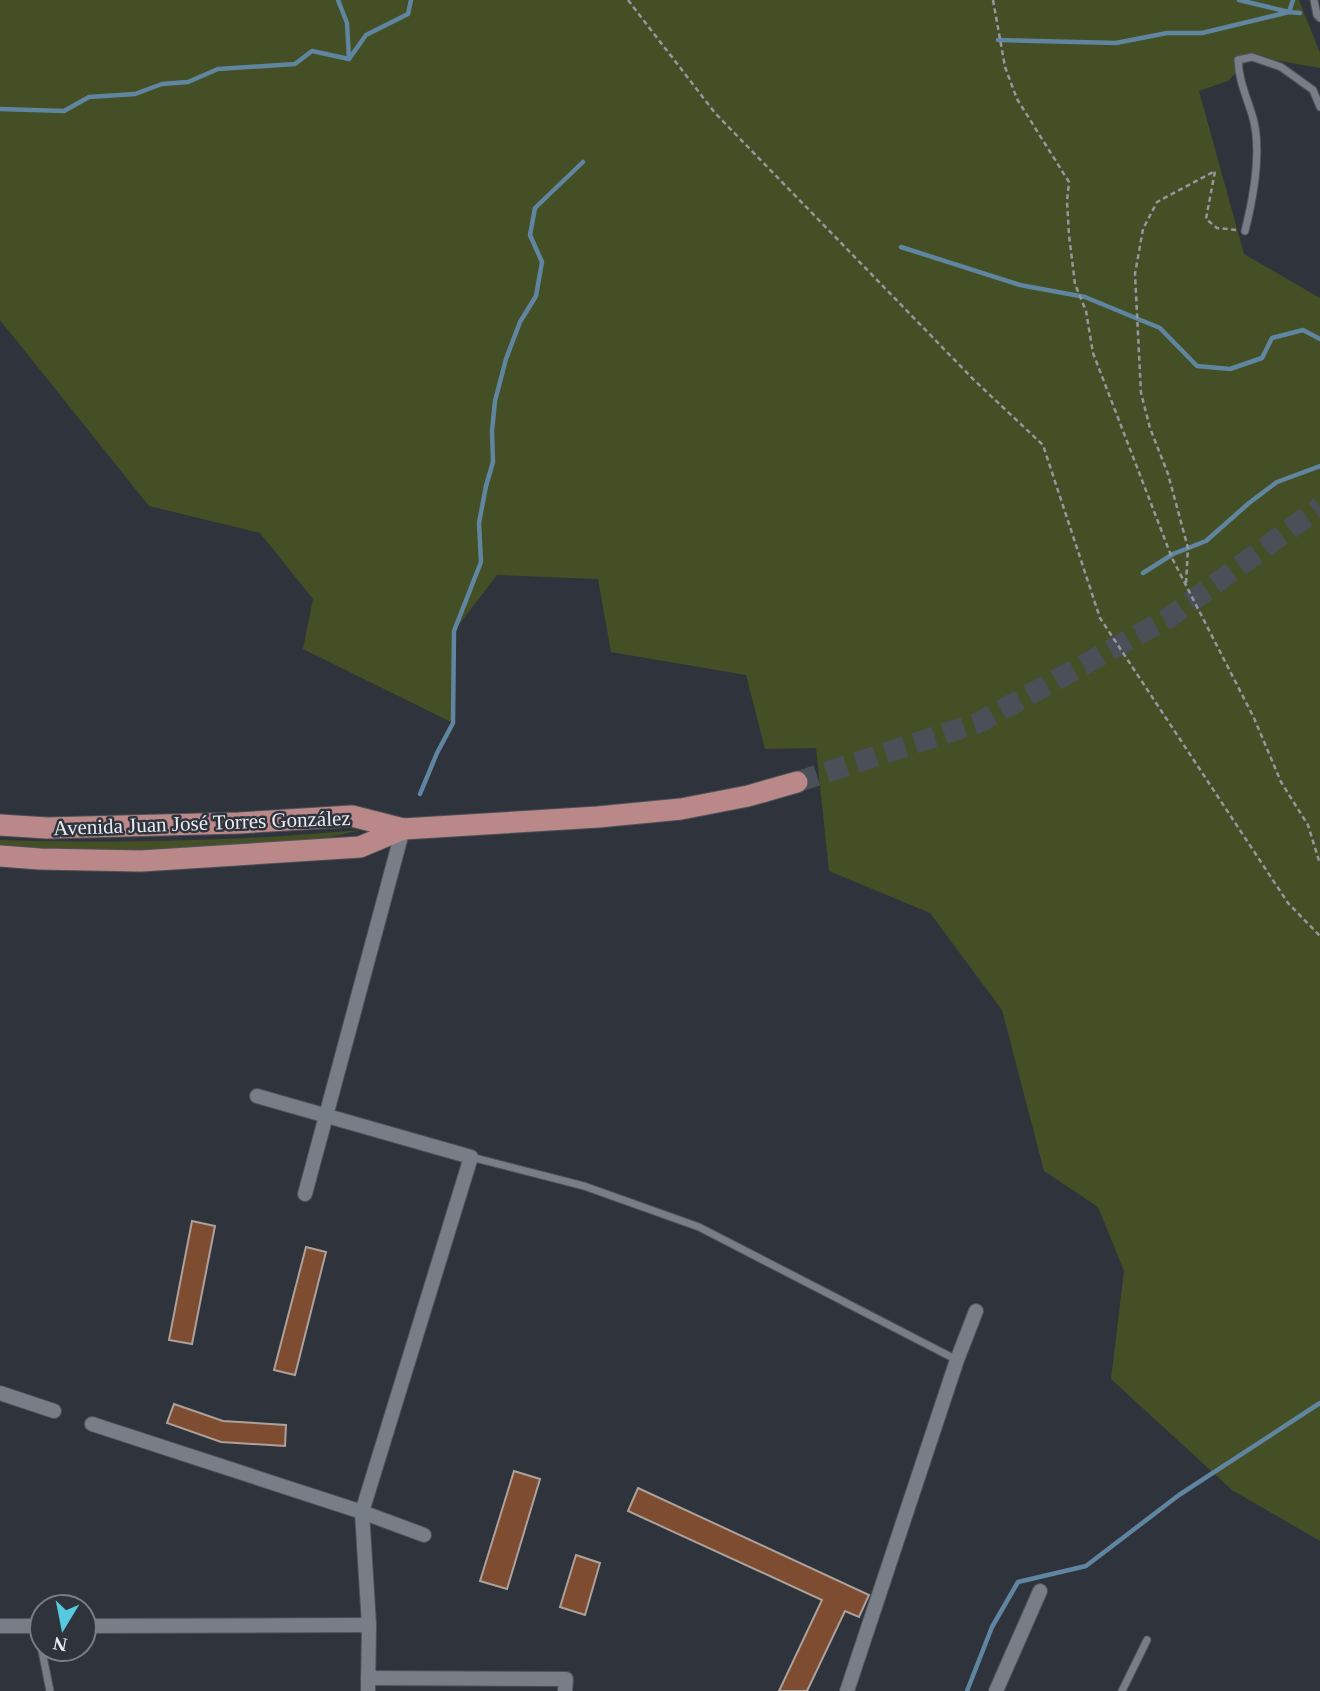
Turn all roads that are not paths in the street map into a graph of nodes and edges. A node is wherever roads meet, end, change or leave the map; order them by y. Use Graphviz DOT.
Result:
graph roads {
  1 [pos="1314,0"];
  2 [pos="1320,18"];
  3 [pos="1320,107"];
  4 [pos="1245,231"];
  5 [pos="797,782"];
  6 [pos="0,825"];
  7 [pos="403,828"];
  8 [pos="0,856"];
  9 [pos="257,1096"];
  10 [pos="326,1115"];
  11 [pos="471,1157"];
  12 [pos="305,1194"];
  13 [pos="976,1311"];
  14 [pos="957,1360"];
  15 [pos="0,1394"];
  16 [pos="54,1411"];
  17 [pos="92,1424"];
  18 [pos="362,1512"];
  19 [pos="424,1535"];
  20 [pos="1040,1591"];
  21 [pos="369,1625"];
  22 [pos="0,1626"];
  23 [pos="28,1626"];
  24 [pos="98,1626"];
  25 [pos="1147,1640"];
  26 [pos="46,1663"];
  27 [pos="368,1685"];
  28 [pos="50,1691"];
  29 [pos="565,1691"];
  30 [pos="847,1691"];
  31 [pos="996,1691"];
  32 [pos="1122,1691"];
  1 -- 2 [label="lane"];
  3 -- 4 [label="lane"];
  5 -- 7 [label="main road, Avenida Juan José Torres González"];
  6 -- 7 [label="main road, Avenida Juan José Torres González"];
  7 -- 8 [label="main road, Avenida Juan José Torres González"];
  7 -- 10 [label="street"];
  9 -- 10 [label="street"];
  10 -- 11 [label="street"];
  10 -- 12 [label="street"];
  11 -- 14 [label="lane"];
  11 -- 18 [label="street"];
  13 -- 14 [label="street"];
  14 -- 30 [label="street"];
  15 -- 16 [label="street"];
  17 -- 18 [label="street"];
  18 -- 19 [label="street"];
  18 -- 21 [label="street"];
  20 -- 31 [label="street"];
  21 -- 24 [label="street"];
  21 -- 27 [label="street"];
  22 -- 23 [label="street"];
  25 -- 32 [label="lane"];
  26 -- 28 [label="lane"];
  27 -- 29 [label="street"];
}
